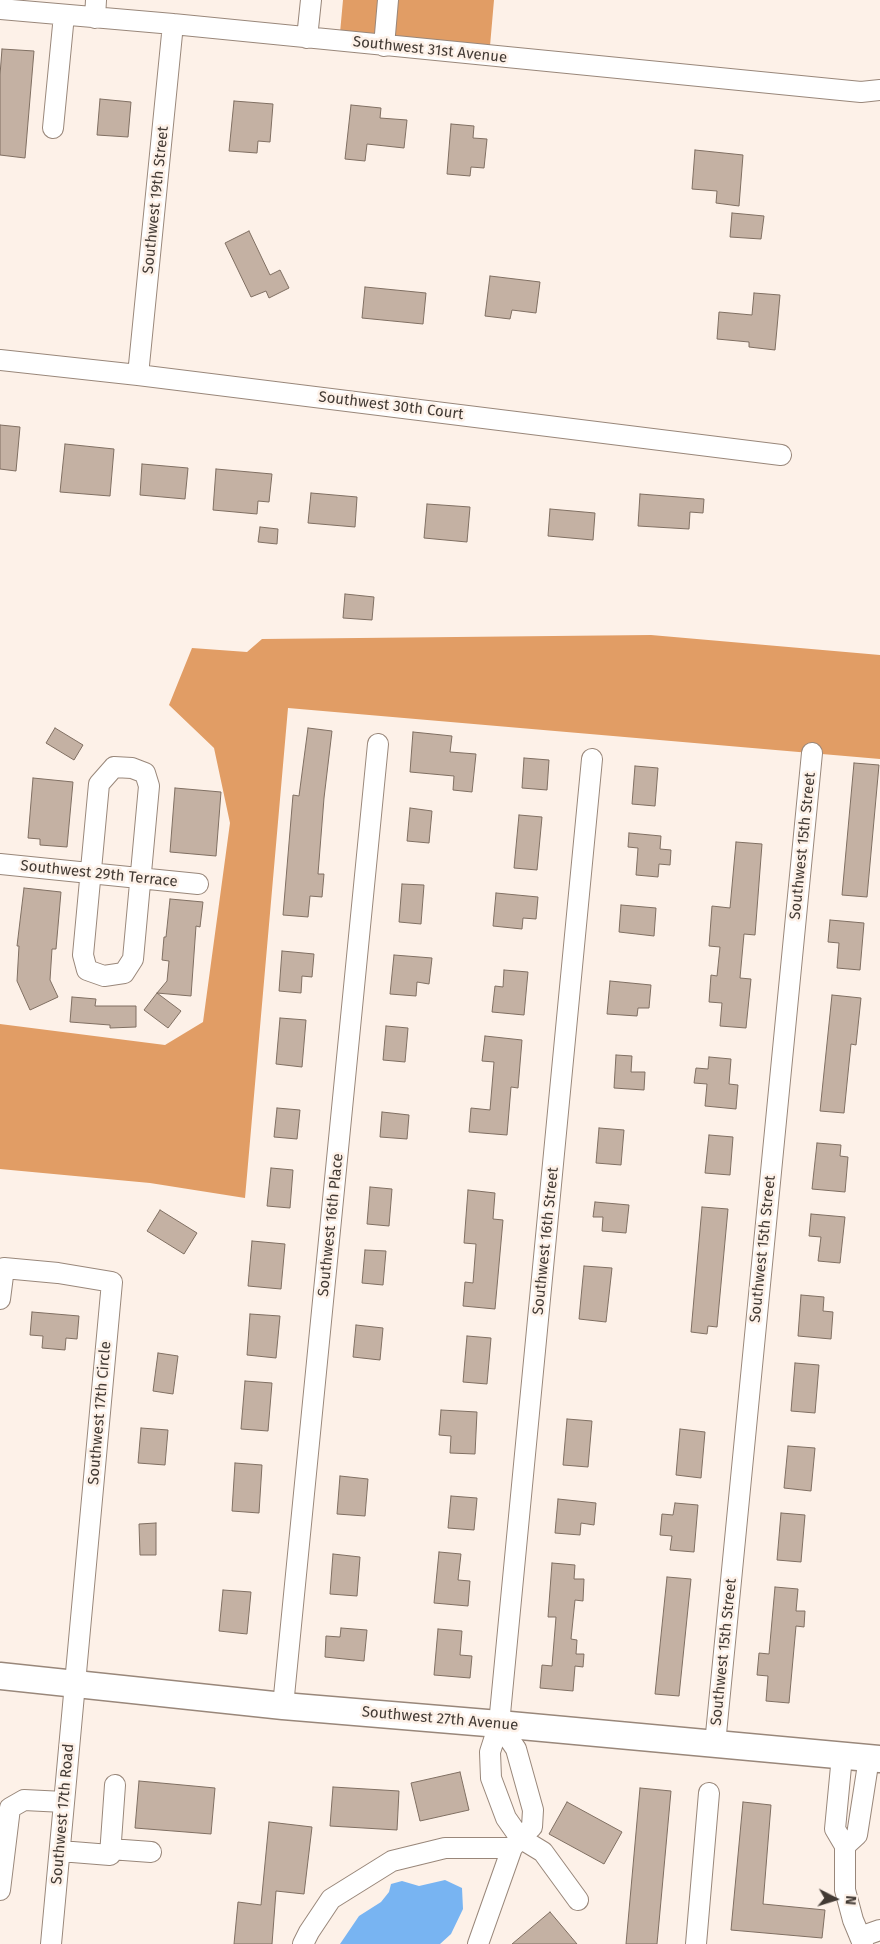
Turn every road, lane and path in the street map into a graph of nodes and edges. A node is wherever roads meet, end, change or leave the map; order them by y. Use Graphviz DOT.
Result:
graph roads {
  1 [pos="311,0"];
  2 [pos="388,0"];
  3 [pos="0,9"];
  4 [pos="95,9"];
  5 [pos="64,15"];
  6 [pos="173,24"];
  7 [pos="307,38"];
  8 [pos="384,46"];
  9 [pos="870,91"];
  10 [pos="53,128"];
  11 [pos="0,360"];
  12 [pos="138,375"];
  13 [pos="781,455"];
  14 [pos="378,744"];
  15 [pos="812,753"];
  16 [pos="592,759"];
  17 [pos="0,864"];
  18 [pos="90,873"];
  19 [pos="141,878"];
  20 [pos="198,884"];
  21 [pos="0,1299"];
  22 [pos="0,1676"];
  23 [pos="76,1684"];
  24 [pos="283,1706"];
  25 [pos="499,1724"];
  26 [pos="715,1744"];
  27 [pos="842,1756"];
  28 [pos="874,1759"];
  29 [pos="115,1785"];
  30 [pos="527,1789"];
  31 [pos="709,1793"];
  32 [pos="0,1797"];
  33 [pos="498,1799"];
  34 [pos="24,1800"];
  35 [pos="64,1802"];
  36 [pos="516,1843"];
  37 [pos="845,1846"];
  38 [pos="110,1849"];
  39 [pos="60,1851"];
  40 [pos="151,1852"];
  41 [pos="0,1890"];
  42 [pos="578,1900"];
  43 [pos="880,1930"];
  44 [pos="862,1940"];
  45 [pos="51,1944"];
  46 [pos="303,1944"];
  47 [pos="478,1944"];
  48 [pos="696,1944"];
  1 -- 7 [label="street"];
  2 -- 8 [label="street"];
  3 -- 5 [label="street, Southwest 31st Avenue"];
  4 -- 5 [label="street, Southwest 31st Avenue"];
  4 -- 6 [label="street, Southwest 31st Avenue"];
  5 -- 10 [label="street"];
  6 -- 7 [label="street, Southwest 31st Avenue"];
  6 -- 12 [label="street, Southwest 19th Street"];
  7 -- 8 [label="street, Southwest 31st Avenue"];
  8 -- 9 [label="street, Southwest 31st Avenue"];
  11 -- 12 [label="street, Southwest 30th Court"];
  12 -- 13 [label="street, Southwest 30th Court"];
  14 -- 24 [label="street, Southwest 16th Place"];
  15 -- 26 [label="street, Southwest 15th Street"];
  16 -- 25 [label="street, Southwest 16th Street"];
  17 -- 18 [label="street, Southwest 29th Terrace"];
  18 -- 19 [label="street, Southwest 29th Terrace"];
  18 -- 19 [label="street"];
  18 -- 19 [label="street"];
  19 -- 20 [label="street, Southwest 29th Terrace"];
  21 -- 23 [label="street, Southwest 17th Circle"];
  22 -- 23 [label="main road, Southwest 27th Avenue"];
  23 -- 24 [label="main road, Southwest 27th Avenue"];
  23 -- 35 [label="street, Southwest 17th Road"];
  24 -- 25 [label="main road, Southwest 27th Avenue"];
  25 -- 26 [label="main road, Southwest 27th Avenue"];
  25 -- 30 [label="street"];
  25 -- 33 [label="street, Southwest 16th Street"];
  26 -- 27 [label="main road, Southwest 27th Avenue"];
  27 -- 28 [label="main road, Southwest 27th Avenue"];
  27 -- 37 [label="street"];
  28 -- 37 [label="street"];
  29 -- 38 [label="street"];
  30 -- 33 [label="street"];
  30 -- 36 [label="street"];
  31 -- 48 [label="street"];
  32 -- 34 [label="street"];
  33 -- 36 [label="street, Southwest 16th Street"];
  34 -- 35 [label="street"];
  34 -- 41 [label="street"];
  35 -- 39 [label="street, Southwest 17th Road"];
  36 -- 42 [label="street"];
  36 -- 46 [label="street"];
  36 -- 47 [label="street"];
  37 -- 44 [label="street"];
  38 -- 39 [label="street"];
  38 -- 40 [label="street"];
  39 -- 45 [label="street, Southwest 17th Road"];
  43 -- 44 [label="street"];
}
